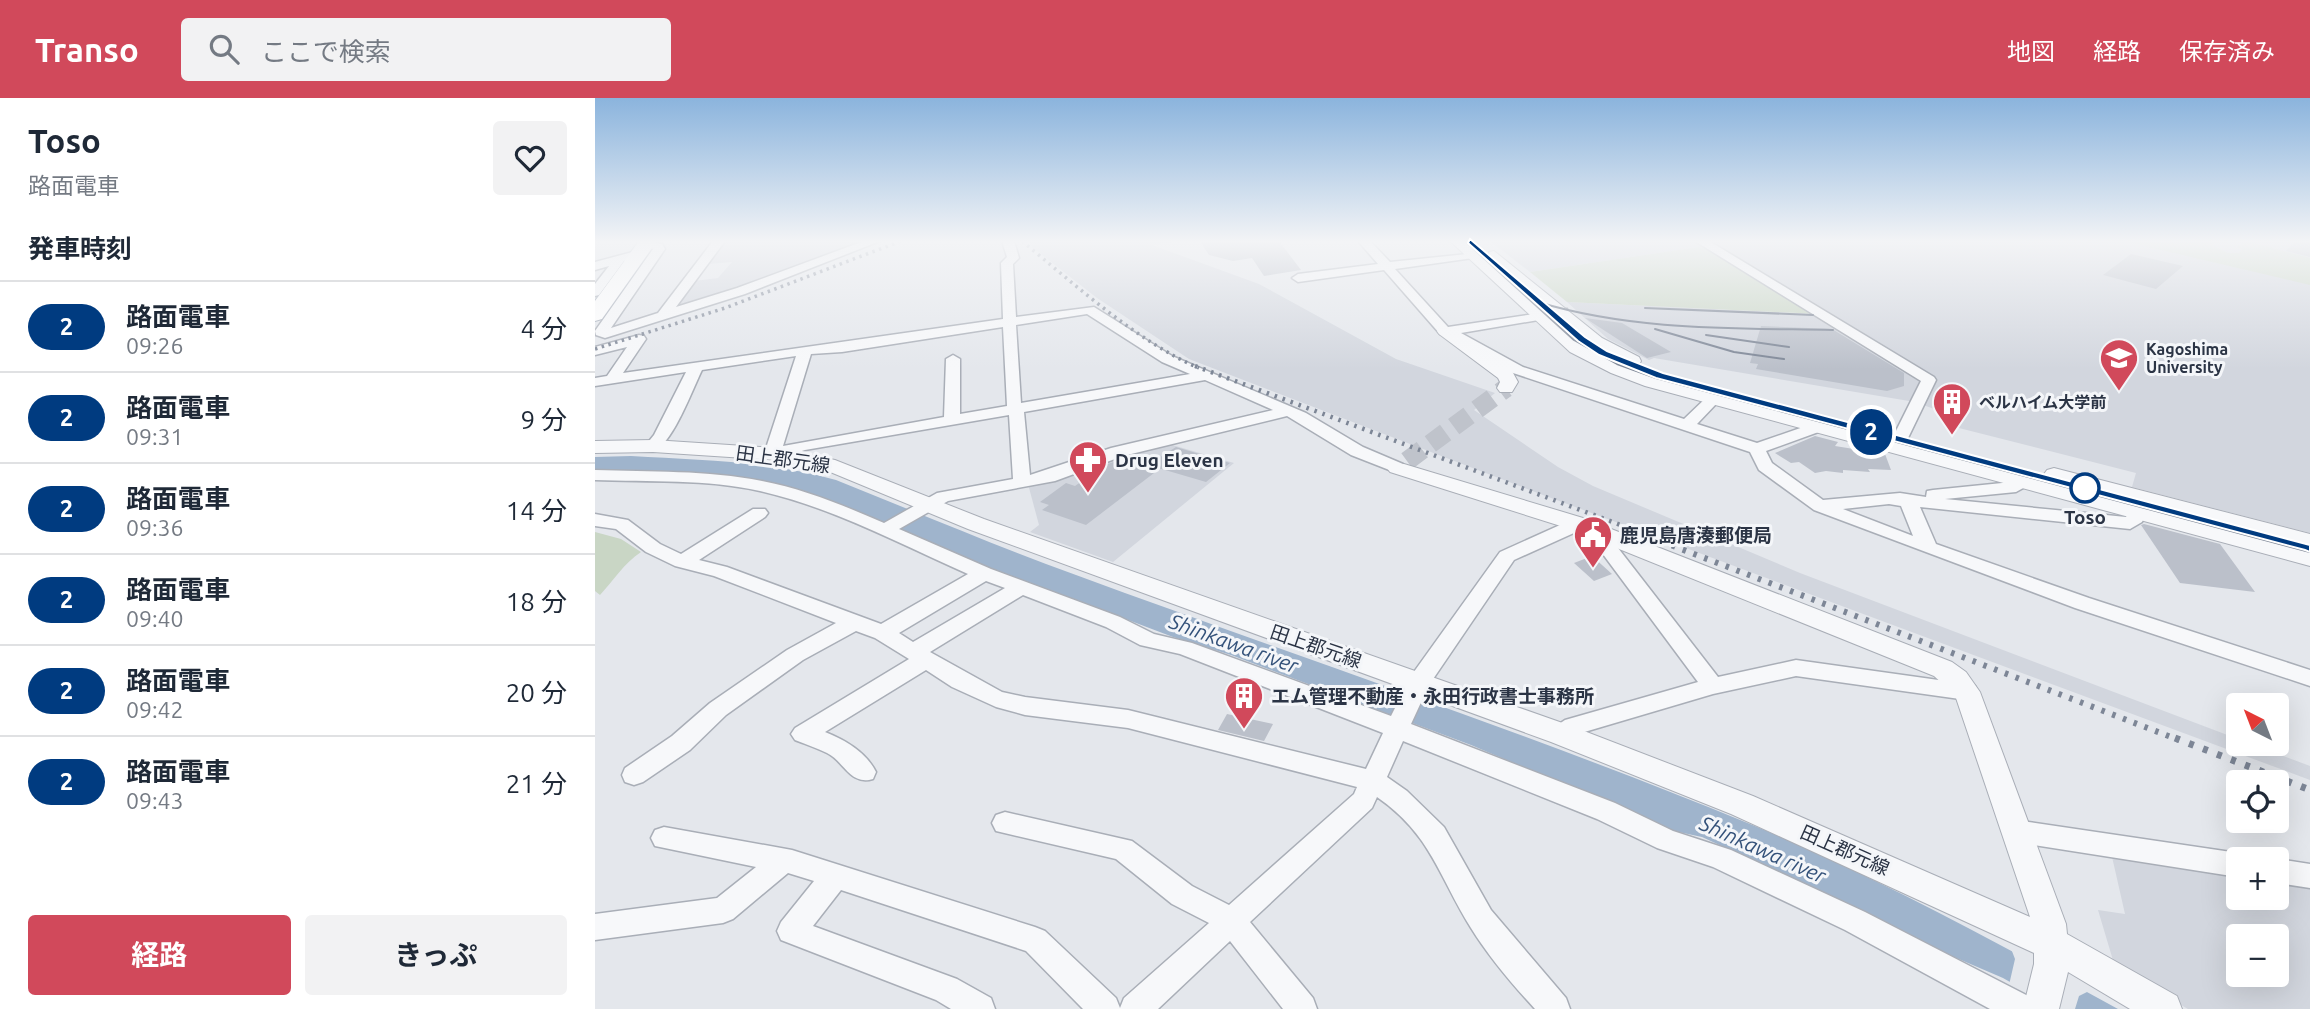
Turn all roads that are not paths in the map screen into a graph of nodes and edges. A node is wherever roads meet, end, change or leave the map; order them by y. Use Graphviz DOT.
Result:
graph roads {
  1 [pos="618,284"];
  2 [pos="635,284"];
  3 [pos="687,284"];
  4 [pos="756,284"];
  5 [pos="1008,284"];
  6 [pos="1403,284"];
  7 [pos="1508,284"];
  8 [pos="1523,284"];
  9 [pos="1771,284"];
  10 [pos="1562,312"];
  11 [pos="595,315"];
  12 [pos="1540,317"];
  13 [pos="661,318"];
  14 [pos="1010,323"];
  15 [pos="1445,331"];
  16 [pos="805,350"];
  17 [pos="595,351"];
  18 [pos="953,359"];
  19 [pos="697,367"];
  20 [pos="1205,376"];
  21 [pos="611,380"];
  22 [pos="595,382"];
  23 [pos="1506,388"];
  24 [pos="1713,399"];
  25 [pos="1016,408"];
  26 [pos="1288,411"];
  27 [pos="952,419"];
  28 [pos="1686,426"];
  29 [pos="1818,427"];
  30 [pos="1902,435"];
  31 [pos="653,446"];
  32 [pos="595,447"];
  33 [pos="1757,449"];
  34 [pos="776,454"];
  35 [pos="1402,464"];
  36 [pos="595,475"];
  37 [pos="2025,482"];
  38 [pos="1022,483"];
  39 [pos="1889,499"];
  40 [pos="1908,501"];
  41 [pos="927,505"];
  42 [pos="1820,506"];
  43 [pos="759,513"];
  44 [pos="2137,513"];
  45 [pos="595,520"];
  46 [pos="1586,527"];
  47 [pos="883,531"];
  48 [pos="2310,541"];
  49 [pos="1928,548"];
  50 [pos="2310,559"];
  51 [pos="682,562"];
  52 [pos="984,573"];
  53 [pos="1022,587"];
  54 [pos="855,622"];
  55 [pos="883,633"];
  56 [pos="919,656"];
  57 [pos="2310,678"];
  58 [pos="1418,685"];
  59 [pos="1713,686"];
  60 [pos="1967,692"];
  61 [pos="1396,729"];
  62 [pos="1561,734"];
  63 [pos="864,772"];
  64 [pos="633,775"];
  65 [pos="1373,781"];
  66 [pos="1005,823"];
  67 [pos="2015,831"];
  68 [pos="664,838"];
  69 [pos="783,861"];
  70 [pos="2226,863"];
  71 [pos="2289,873"];
  72 [pos="835,876"];
  73 [pos="2310,876"];
  74 [pos="1231,920"];
  75 [pos="595,927"];
  76 [pos="2052,954"];
  77 [pos="980,1009"];
  78 [pos="1105,1009"];
  79 [pos="1135,1009"];
  80 [pos="1302,1009"];
  81 [pos="1555,1009"];
  82 [pos="2021,1009"];
  83 [pos="2041,1009"];
  84 [pos="2164,1009"];
  1 -- 11 [label="main road"];
  2 -- 13 [label="street"];
  3 -- 13 [label="street"];
  4 -- 13 [label="street"];
  5 -- 14 [label="street"];
  6 -- 15 [label="street"];
  7 -- 12 [label="street"];
  8 -- 10 [label="street"];
  9 -- 30 [label="street"];
  10 -- 12 [label="street"];
  10 -- 30 [label="street"];
  12 -- 15 [label="street"];
  12 -- 24 [label="street"];
  14 -- 16 [label="street"];
  14 -- 20 [label="street"];
  14 -- 25 [label="street"];
  15 -- 23 [label="street"];
  15 -- 28 [label="street"];
  16 -- 19 [label="street"];
  16 -- 34 [label="street"];
  17 -- 21 [label="street"];
  18 -- 27 [label="street"];
  19 -- 21 [label="street"];
  19 -- 31 [label="street"];
  20 -- 25 [label="street"];
  20 -- 26 [label="street"];
  21 -- 22 [label="street"];
  24 -- 28 [label="street"];
  24 -- 29 [label="street"];
  25 -- 27 [label="street"];
  25 -- 38 [label="street"];
  26 -- 35 [label="street"];
  26 -- 38 [label="street"];
  27 -- 34 [label="street"];
  28 -- 33 [label="street"];
  29 -- 33 [label="street"];
  29 -- 37 [label="street"];
  30 -- 48 [label="street"];
  31 -- 32 [label="street, 田上郡元線"];
  31 -- 34 [label="street, 田上郡元線"];
  33 -- 42 [label="street"];
  34 -- 41 [label="street, 田上郡元線"];
  35 -- 46 [label="street"];
  36 -- 47 [label="street"];
  37 -- 39 [label="street"];
  37 -- 44 [label="street"];
  38 -- 41 [label="street"];
  39 -- 40 [label="street"];
  39 -- 42 [label="street"];
  40 -- 44 [label="street"];
  40 -- 49 [label="street"];
  41 -- 47 [label="street"];
  41 -- 58 [label="street, 田上郡元線"];
  42 -- 49 [label="street"];
  43 -- 51 [label="street"];
  44 -- 50 [label="street"];
  45 -- 51 [label="street"];
  46 -- 58 [label="street"];
  46 -- 59 [label="street"];
  46 -- 60 [label="street"];
  47 -- 52 [label="street"];
  49 -- 57 [label="street"];
  51 -- 54 [label="street"];
  52 -- 53 [label="street"];
  52 -- 55 [label="street"];
  53 -- 56 [label="street"];
  53 -- 61 [label="street"];
  54 -- 55 [label="street"];
  54 -- 64 [label="street"];
  55 -- 56 [label="street"];
  56 -- 63 [label="street"];
  56 -- 65 [label="street"];
  58 -- 61 [label="street"];
  58 -- 62 [label="street, 田上郡元線"];
  59 -- 60 [label="street"];
  59 -- 62 [label="street"];
  60 -- 67 [label="street"];
  61 -- 65 [label="street"];
  61 -- 82 [label="street"];
  62 -- 76 [label="street, 田上郡元線"];
  65 -- 74 [label="street"];
  65 -- 81 [label="street"];
  66 -- 74 [label="street"];
  67 -- 70 [label="street"];
  67 -- 76 [label="street"];
  68 -- 69 [label="street"];
  69 -- 72 [label="street"];
  69 -- 75 [label="street"];
  71 -- 73 [label="street"];
  72 -- 77 [label="street"];
  72 -- 78 [label="street"];
  74 -- 79 [label="street"];
  74 -- 80 [label="street"];
  76 -- 83 [label="street"];
  76 -- 84 [label="street, 田上郡元線"];
}
